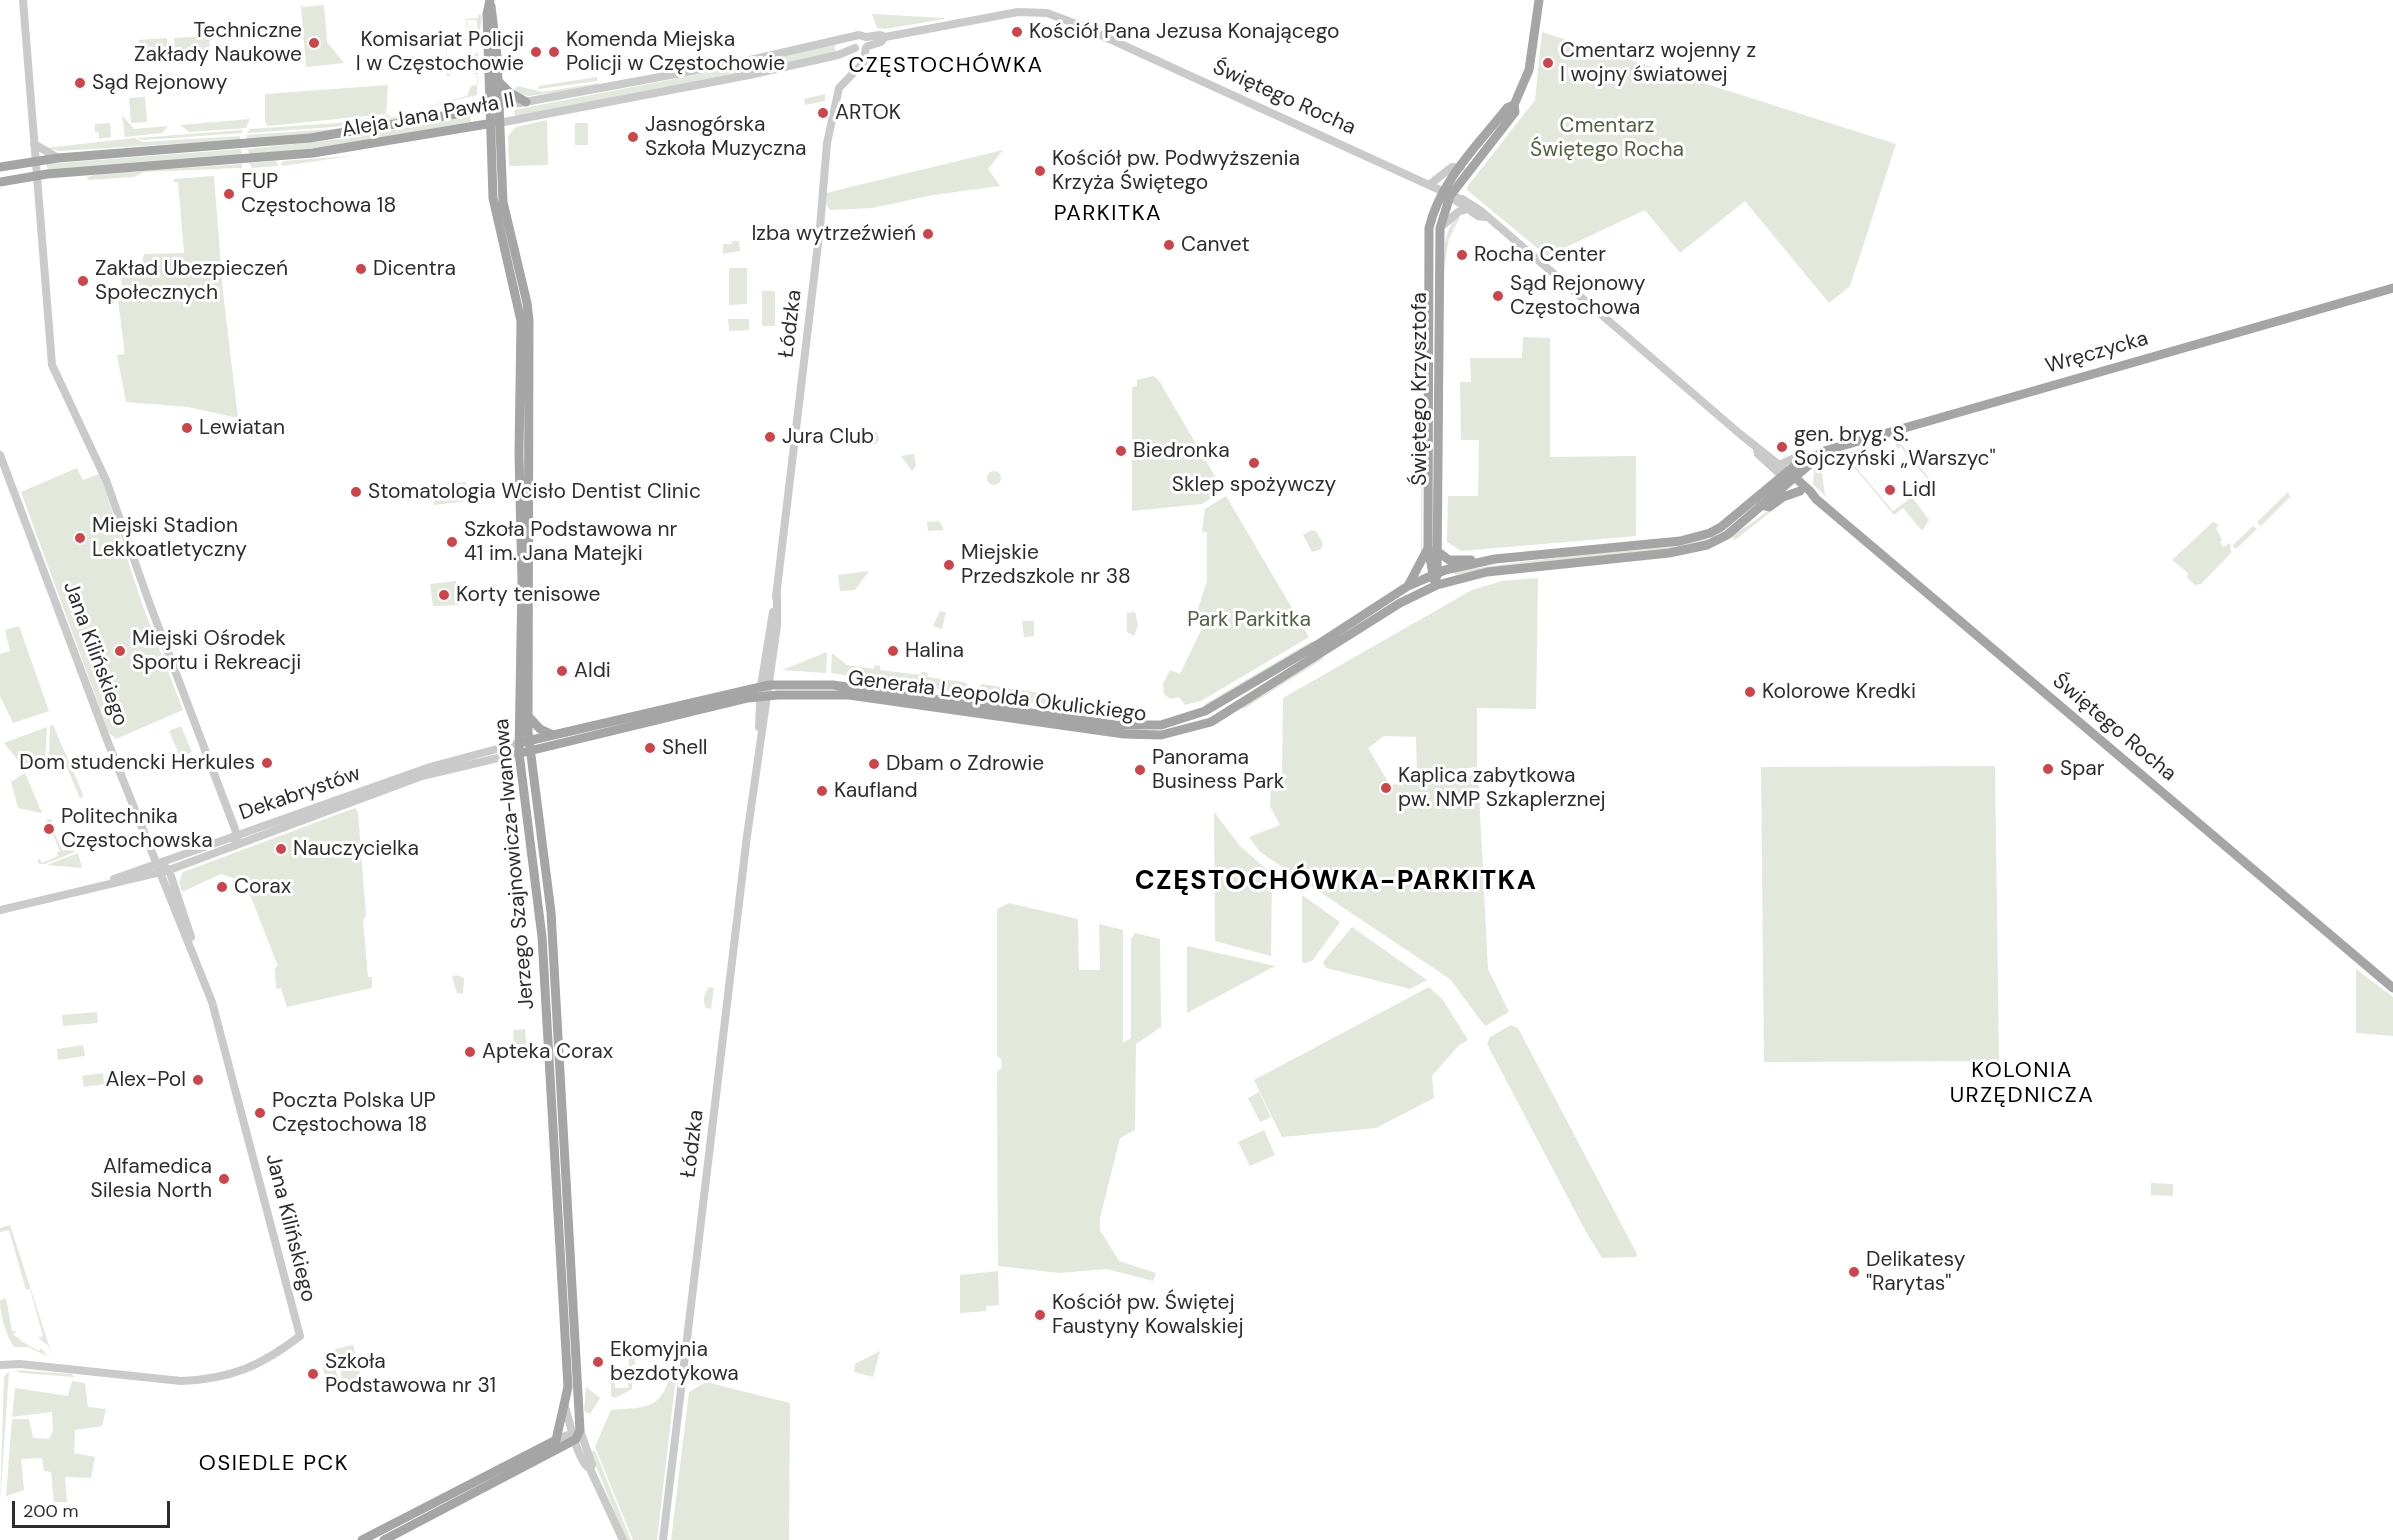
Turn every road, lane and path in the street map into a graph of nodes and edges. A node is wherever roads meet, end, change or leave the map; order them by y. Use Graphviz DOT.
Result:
graph roads {
  1 [pos="23,0"];
  2 [pos="1539,0"];
  3 [pos="490,2"];
  4 [pos="855,37"];
  5 [pos="866,37"];
  6 [pos="885,37"];
  7 [pos="867,47"];
  8 [pos="855,48"];
  9 [pos="858,66"];
  10 [pos="498,81"];
  11 [pos="526,102"];
  12 [pos="1514,105"];
  13 [pos="493,108"];
  14 [pos="494,123"];
  15 [pos="34,144"];
  16 [pos="58,158"];
  17 [pos="35,161"];
  18 [pos="0,166"];
  19 [pos="1461,167"];
  20 [pos="35,176"];
  21 [pos="0,182"];
  22 [pos="1429,185"];
  23 [pos="1446,194"];
  24 [pos="1467,210"];
  25 [pos="1485,217"];
  26 [pos="1440,228"];
  27 [pos="2393,288"];
  28 [pos="1757,449"];
  29 [pos="0,455"];
  30 [pos="1808,458"];
  31 [pos="1779,465"];
  32 [pos="1788,476"];
  33 [pos="1800,491"];
  34 [pos="1812,496"];
  35 [pos="1761,505"];
  36 [pos="1433,549"];
  37 [pos="1488,560"];
  38 [pos="1435,574"];
  39 [pos="1437,585"];
  40 [pos="1408,586"];
  41 [pos="765,690"];
  42 [pos="528,716"];
  43 [pos="553,735"];
  44 [pos="524,747"];
  45 [pos="237,836"];
  46 [pos="234,846"];
  47 [pos="162,869"];
  48 [pos="0,910"];
  49 [pos="2393,988"];
  50 [pos="0,1365"];
  51 [pos="565,1407"];
  52 [pos="576,1434"];
  53 [pos="556,1440"];
  54 [pos="362,1540"];
  55 [pos="384,1540"];
  56 [pos="623,1540"];
  57 [pos="663,1540"];
  1 -- 15 [label="street"];
  2 -- 12 [label="main road"];
  3 -- 10 [label="main road"];
  3 -- 13 [label="main road"];
  4 -- 5 [label="street"];
  4 -- 8 [label="street"];
  4 -- 11 [label="street, Aleja Jana Pawła II"];
  5 -- 6 [label="street"];
  5 -- 7 [label="street"];
  6 -- 7 [label="street"];
  6 -- 22 [label="street, Świętego Rocha"];
  7 -- 8 [label="street"];
  7 -- 9 [label="street, Łódzka"];
  8 -- 9 [label="street"];
  8 -- 14 [label="street, Aleja Jana Pawła II"];
  9 -- 41 [label="street, Łódzka"];
  10 -- 11 [label="main road"];
  10 -- 13 [label="main road"];
  11 -- 13 [label="street, Aleja Jana Pawła II"];
  12 -- 19 [label="main road"];
  12 -- 23 [label="main road"];
  13 -- 14 [label="main road, Jerzego Szajnowicza-Iwanowa"];
  13 -- 16 [label="main road, Aleja Jana Pawła II"];
  14 -- 20 [label="main road, Aleja Jana Pawła II"];
  14 -- 42 [label="main road, Jerzego Szajnowicza-Iwanowa"];
  14 -- 44 [label="main road, Jerzego Szajnowicza-Iwanowa"];
  15 -- 16 [label="street"];
  15 -- 17 [label="street"];
  16 -- 17 [label="main road, Aleja Jana Pawła II"];
  17 -- 18 [label="main road, Aleja Jana Pawła II"];
  17 -- 20 [label="street"];
  19 -- 22 [label="street"];
  19 -- 23 [label="main road"];
  20 -- 21 [label="main road, Aleja Jana Pawła II"];
  20 -- 45 [label="street"];
  22 -- 23 [label="street, Świętego Rocha"];
  23 -- 24 [label="street, Świętego Rocha"];
  23 -- 25 [label="street, Świętego Rocha"];
  23 -- 26 [label="main road, Świętego Krzysztofa"];
  23 -- 36 [label="main road, Świętego Krzysztofa"];
  24 -- 25 [label="street, Świętego Rocha"];
  24 -- 26 [label="street"];
  25 -- 28 [label="street, Świętego Rocha"];
  26 -- 36 [label="main road, Świętego Krzysztofa"];
  27 -- 30 [label="main road, Wręczycka"];
  28 -- 31 [label="street, Świętego Rocha"];
  28 -- 32 [label="street, Świętego Rocha"];
  29 -- 47 [label="street, Jana Kilińskiego"];
  30 -- 31 [label="street"];
  30 -- 32 [label="main road, Wręczycka"];
  31 -- 32 [label="street, Świętego Rocha"];
  32 -- 33 [label="main road, Świętego Rocha"];
  32 -- 34 [label="main road, Świętego Rocha"];
  32 -- 35 [label="main road, Generała Leopolda Okulickiego"];
  32 -- 37 [label="main road, Generała Leopolda Okulickiego"];
  33 -- 34 [label="main road, Świętego Rocha"];
  33 -- 35 [label="main road"];
  34 -- 49 [label="main road, Świętego Rocha"];
  35 -- 39 [label="main road, Generała Leopolda Okulickiego"];
  36 -- 37 [label="main road"];
  36 -- 38 [label="main road, Świętego Krzysztofa"];
  36 -- 40 [label="main road"];
  37 -- 38 [label="main road, Generała Leopolda Okulickiego"];
  38 -- 39 [label="main road, Świętego Krzysztofa"];
  38 -- 40 [label="main road, Generała Leopolda Okulickiego"];
  39 -- 41 [label="main road, Generała Leopolda Okulickiego"];
  40 -- 41 [label="main road, Generała Leopolda Okulickiego"];
  41 -- 43 [label="main road, Generała Leopolda Okulickiego"];
  41 -- 44 [label="main road, Generała Leopolda Okulickiego"];
  41 -- 57 [label="street, Łódzka"];
  42 -- 43 [label="main road"];
  42 -- 44 [label="main road, Jerzego Szajnowicza-Iwanowa"];
  43 -- 44 [label="main road, Generała Leopolda Okulickiego"];
  44 -- 45 [label="street, Dekabrystów"];
  44 -- 46 [label="street, Dekabrystów"];
  44 -- 51 [label="main road, Jerzego Szajnowicza-Iwanowa"];
  44 -- 52 [label="main road, Jerzego Szajnowicza-Iwanowa"];
  45 -- 46 [label="street"];
  45 -- 47 [label="street, Dekabrystów"];
  46 -- 47 [label="street, Dekabrystów"];
  47 -- 48 [label="street, Dekabrystów"];
  47 -- 50 [label="street, Jana Kilińskiego"];
  51 -- 52 [label="street, Jerzego Szajnowicza-Iwanowa"];
  51 -- 53 [label="main road"];
  52 -- 53 [label="street"];
  52 -- 55 [label="main road"];
  52 -- 56 [label="street, Jerzego Szajnowicza-Iwanowa"];
  53 -- 54 [label="main road"];
}
